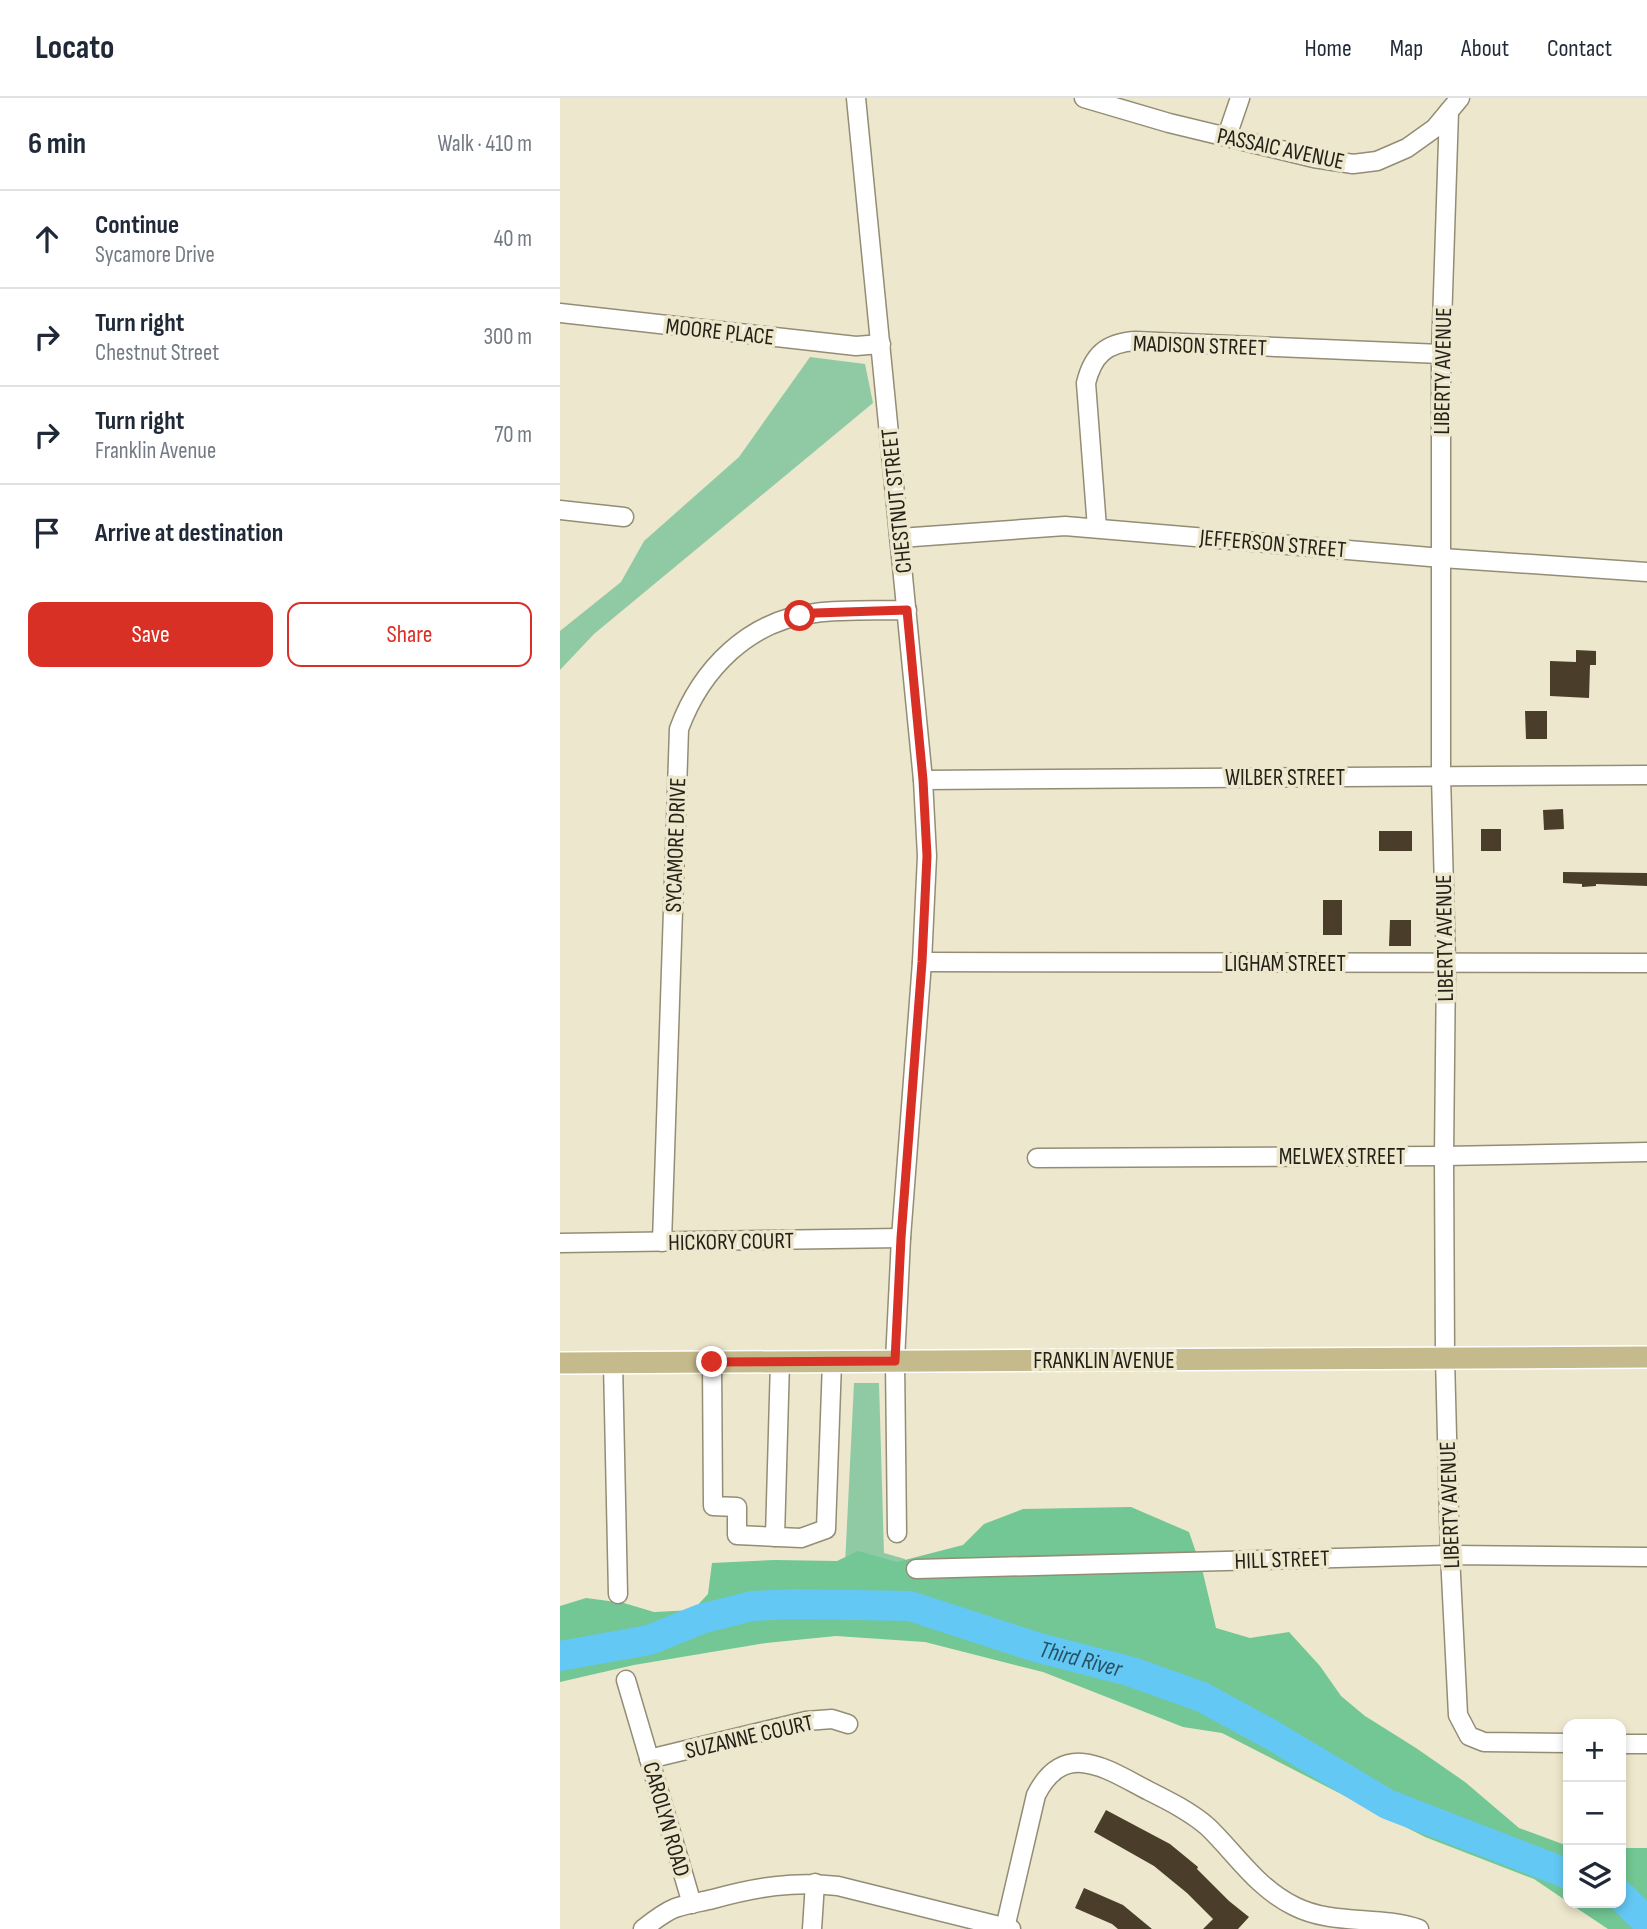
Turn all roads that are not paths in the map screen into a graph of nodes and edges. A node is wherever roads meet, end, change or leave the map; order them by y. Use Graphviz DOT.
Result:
graph roads {
  1 [pos="856,98"];
  2 [pos="1084,98"];
  3 [pos="1240,98"];
  4 [pos="1455,104"];
  5 [pos="1227,136"];
  6 [pos="560,313"];
  7 [pos="880,344"];
  8 [pos="1441,355"];
  9 [pos="560,510"];
  10 [pos="624,517"];
  11 [pos="1097,528"];
  12 [pos="900,538"];
  13 [pos="1442,558"];
  14 [pos="1647,572"];
  15 [pos="907,610"];
  16 [pos="1647,775"];
  17 [pos="1441,776"];
  18 [pos="923,780"];
  19 [pos="922,962"];
  20 [pos="1647,962"];
  21 [pos="1446,963"];
  22 [pos="1647,1152"];
  23 [pos="1444,1156"];
  24 [pos="1037,1158"];
  25 [pos="901,1238"];
  26 [pos="662,1242"];
  27 [pos="560,1243"];
  28 [pos="1445,1357"];
  29 [pos="1647,1357"];
  30 [pos="895,1361"];
  31 [pos="712,1362"];
  32 [pos="780,1362"];
  33 [pos="832,1362"];
  34 [pos="560,1363"];
  35 [pos="613,1363"];
  36 [pos="897,1533"];
  37 [pos="775,1537"];
  38 [pos="1450,1555"];
  39 [pos="1647,1557"];
  40 [pos="916,1569"];
  41 [pos="618,1594"];
  42 [pos="626,1680"];
  43 [pos="848,1724"];
  44 [pos="1563,1743"];
  45 [pos="1626,1744"];
  46 [pos="1647,1744"];
  47 [pos="649,1759"];
  48 [pos="815,1884"];
  49 [pos="692,1904"];
  50 [pos="1008,1928"];
  51 [pos="643,1929"];
  52 [pos="812,1929"];
  53 [pos="1419,1929"];
  1 -- 7 [label="street, CHESTNUT STREET"];
  2 -- 5 [label="street, PASSAIC AVENUE"];
  3 -- 5 [label="street"];
  4 -- 5 [label="street, PASSAIC AVENUE"];
  4 -- 8 [label="street, LIBERTY AVENUE"];
  6 -- 7 [label="street, MOORE PLACE"];
  7 -- 12 [label="street, CHESTNUT STREET"];
  8 -- 11 [label="street, MADISON STREET"];
  8 -- 13 [label="street, LIBERTY AVENUE"];
  9 -- 10 [label="street"];
  11 -- 12 [label="street, JEFFERSON STREET"];
  11 -- 13 [label="street, JEFFERSON STREET"];
  12 -- 15 [label="street, CHESTNUT STREET"];
  13 -- 14 [label="street, JEFFERSON STREET"];
  13 -- 17 [label="street, LIBERTY AVENUE"];
  15 -- 18 [label="street, CHESTNUT STREET"];
  15 -- 26 [label="street, SYCAMORE DRIVE"];
  16 -- 17 [label="street, WILBER STREET"];
  17 -- 18 [label="street, WILBER STREET"];
  17 -- 21 [label="street, LIBERTY AVENUE"];
  18 -- 19 [label="street, CHESTNUT STREET"];
  19 -- 21 [label="street, LIGHAM STREET"];
  19 -- 25 [label="street, CHESTNUT STREET"];
  20 -- 21 [label="street, LIGHAM STREET"];
  21 -- 23 [label="street, LIBERTY AVENUE"];
  22 -- 23 [label="street, MELWEX STREET"];
  23 -- 24 [label="street, MELWEX STREET"];
  23 -- 28 [label="street, LIBERTY AVENUE"];
  25 -- 26 [label="street, HICKORY COURT"];
  25 -- 30 [label="street, CHESTNUT STREET"];
  26 -- 27 [label="street, HICKORY COURT"];
  28 -- 29 [label="main road, FRANKLIN AVENUE"];
  28 -- 30 [label="main road, FRANKLIN AVENUE"];
  28 -- 38 [label="street, LIBERTY AVENUE"];
  30 -- 33 [label="main road, FRANKLIN AVENUE"];
  30 -- 36 [label="street, CHESTNUT STREET"];
  31 -- 32 [label="main road, FRANKLIN AVENUE"];
  31 -- 35 [label="main road, FRANKLIN AVENUE"];
  31 -- 37 [label="street"];
  32 -- 33 [label="main road, FRANKLIN AVENUE"];
  32 -- 37 [label="street"];
  33 -- 37 [label="street"];
  34 -- 35 [label="main road, FRANKLIN AVENUE"];
  35 -- 41 [label="street"];
  38 -- 39 [label="street, HILL STREET"];
  38 -- 40 [label="street, HILL STREET"];
  38 -- 44 [label="street, LIBERTY AVENUE"];
  42 -- 47 [label="street, CAROLYN ROAD"];
  43 -- 47 [label="street, SUZANNE COURT"];
  45 -- 46 [label="street"];
  47 -- 49 [label="street, CAROLYN ROAD"];
  48 -- 49 [label="street"];
  48 -- 50 [label="street"];
  48 -- 52 [label="street"];
  49 -- 51 [label="street, CAROLYN ROAD"];
  50 -- 53 [label="street"];
}
